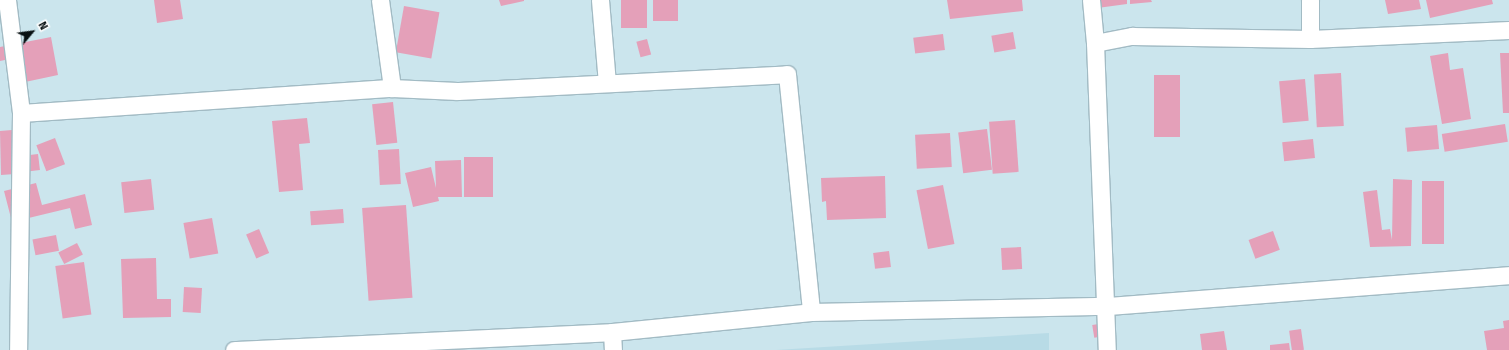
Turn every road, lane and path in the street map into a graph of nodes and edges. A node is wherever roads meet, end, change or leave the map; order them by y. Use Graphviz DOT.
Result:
graph roads {
  1 [pos="7,0"];
  2 [pos="380,0"];
  3 [pos="600,0"];
  4 [pos="1091,0"];
  5 [pos="1310,0"];
  6 [pos="1509,30"];
  7 [pos="1310,39"];
  8 [pos="1095,43"];
  9 [pos="607,83"];
  10 [pos="392,88"];
  11 [pos="21,113"];
  12 [pos="1509,275"];
  13 [pos="1107,306"];
  14 [pos="811,312"];
  15 [pos="612,332"];
  16 [pos="18,350"];
  17 [pos="234,350"];
  18 [pos="613,350"];
  19 [pos="1107,350"];
  1 -- 11 [label="street"];
  2 -- 10 [label="street"];
  3 -- 9 [label="street"];
  4 -- 8 [label="street"];
  5 -- 7 [label="street"];
  6 -- 7 [label="street"];
  7 -- 8 [label="street"];
  8 -- 13 [label="street"];
  9 -- 10 [label="street"];
  9 -- 14 [label="street"];
  10 -- 11 [label="street"];
  11 -- 16 [label="street"];
  12 -- 13 [label="street"];
  13 -- 14 [label="street"];
  13 -- 19 [label="street"];
  14 -- 15 [label="street"];
  15 -- 17 [label="street"];
  15 -- 18 [label="street"];
}
